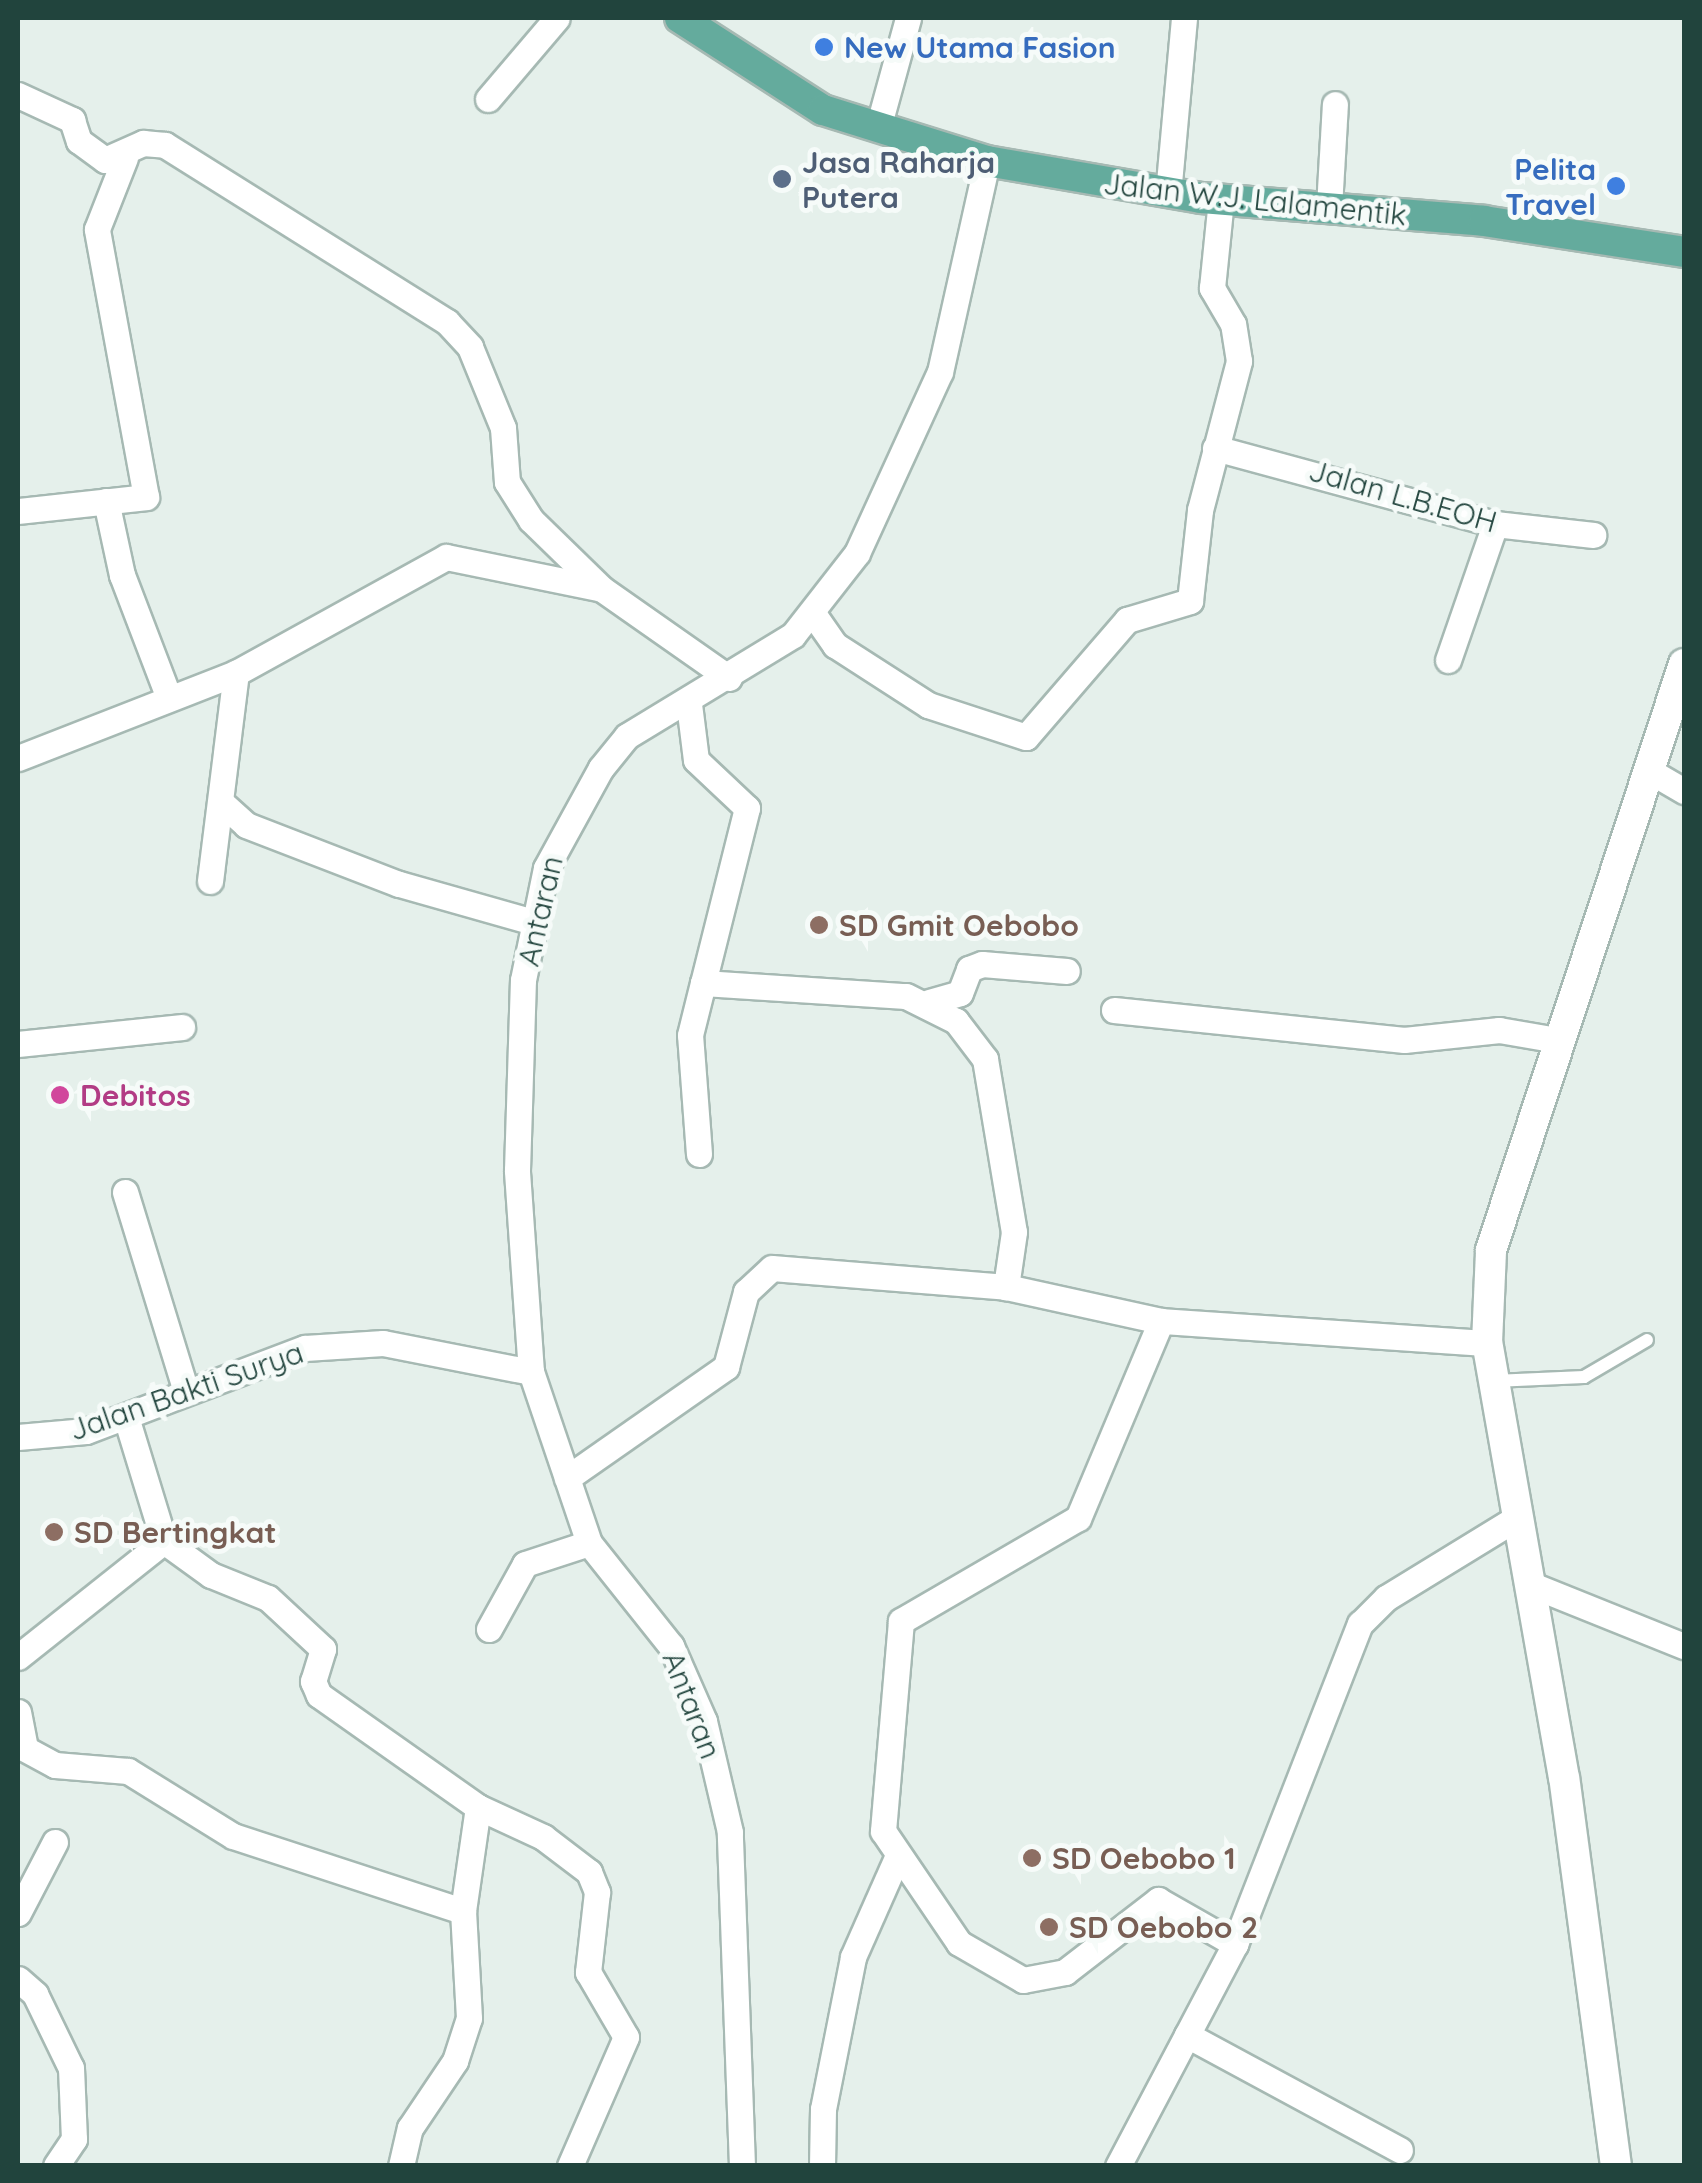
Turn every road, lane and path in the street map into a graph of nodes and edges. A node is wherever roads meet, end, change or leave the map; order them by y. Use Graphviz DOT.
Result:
graph roads {
  1 [pos="557,18"];
  2 [pos="680,18"];
  3 [pos="908,18"];
  4 [pos="1184,18"];
  5 [pos="18,95"];
  6 [pos="488,100"];
  7 [pos="1335,104"];
  8 [pos="878,128"];
  9 [pos="124,158"];
  10 [pos="987,161"];
  11 [pos="1168,194"];
  12 [pos="1222,200"];
  13 [pos="1330,206"];
  14 [pos="1684,252"];
  15 [pos="1215,448"];
  16 [pos="106,501"];
  17 [pos="18,511"];
  18 [pos="1495,524"];
  19 [pos="1593,536"];
  20 [pos="602,589"];
  21 [pos="814,615"];
  22 [pos="1448,660"];
  23 [pos="1684,664"];
  24 [pos="236,673"];
  25 [pos="729,678"];
  26 [pos="169,698"];
  27 [pos="689,704"];
  28 [pos="18,758"];
  29 [pos="1648,770"];
  30 [pos="1684,791"];
  31 [pos="224,804"];
  32 [pos="210,881"];
  33 [pos="534,922"];
  34 [pos="1066,971"];
  35 [pos="703,983"];
  36 [pos="929,1002"];
  37 [pos="1114,1010"];
  38 [pos="182,1026"];
  39 [pos="1557,1040"];
  40 [pos="18,1044"];
  41 [pos="699,1154"];
  42 [pos="125,1192"];
  43 [pos="1006,1286"];
  44 [pos="1161,1321"];
  45 [pos="1648,1340"];
  46 [pos="1487,1343"];
  47 [pos="530,1372"];
  48 [pos="1494,1381"];
  49 [pos="186,1391"];
  50 [pos="126,1417"];
  51 [pos="18,1437"];
  52 [pos="567,1478"];
  53 [pos="1518,1517"];
  54 [pos="164,1541"];
  55 [pos="589,1543"];
  56 [pos="1532,1585"];
  57 [pos="488,1629"];
  58 [pos="1684,1646"];
  59 [pos="18,1658"];
  60 [pos="18,1712"];
  61 [pos="21,1746"];
  62 [pos="478,1807"];
  63 [pos="55,1842"];
  64 [pos="896,1860"];
  65 [pos="464,1911"];
  66 [pos="18,1914"];
  67 [pos="1236,1944"];
  68 [pos="18,1980"];
  69 [pos="1187,2035"];
  70 [pos="1400,2150"];
  71 [pos="1127,2161"];
  72 [pos="56,2166"];
  73 [pos="402,2166"];
  74 [pos="570,2166"];
  75 [pos="742,2166"];
  76 [pos="822,2166"];
  77 [pos="1616,2166"];
  1 -- 6 [label="street"];
  2 -- 8 [label="main road, Jalan W.J. Lalamentik"];
  3 -- 8 [label="street"];
  4 -- 11 [label="street"];
  5 -- 9 [label="street"];
  7 -- 13 [label="street"];
  8 -- 10 [label="main road, Jalan W.J. Lalamentik"];
  9 -- 16 [label="street"];
  9 -- 20 [label="street"];
  10 -- 11 [label="main road, Jalan W.J. Lalamentik"];
  10 -- 21 [label="street, Antaran"];
  11 -- 12 [label="main road, Jalan W.J. Lalamentik"];
  12 -- 13 [label="main road, Jalan W.J. Lalamentik"];
  12 -- 15 [label="street"];
  13 -- 14 [label="main road, Jalan W.J. Lalamentik"];
  15 -- 18 [label="street, Jalan L.B.EOH"];
  15 -- 21 [label="street"];
  16 -- 17 [label="street"];
  16 -- 26 [label="street"];
  18 -- 19 [label="street, Jalan L.B.EOH"];
  18 -- 22 [label="street"];
  20 -- 24 [label="street"];
  20 -- 25 [label="street"];
  21 -- 25 [label="street, Antaran"];
  23 -- 29 [label="street"];
  24 -- 26 [label="street"];
  24 -- 31 [label="street"];
  25 -- 27 [label="street, Antaran"];
  26 -- 28 [label="street"];
  27 -- 33 [label="street, Antaran"];
  27 -- 35 [label="street"];
  29 -- 30 [label="street"];
  29 -- 39 [label="street"];
  31 -- 32 [label="street"];
  31 -- 33 [label="street"];
  33 -- 47 [label="street, Antaran"];
  34 -- 36 [label="street"];
  35 -- 36 [label="street"];
  35 -- 41 [label="street"];
  36 -- 43 [label="street"];
  37 -- 39 [label="street"];
  38 -- 40 [label="street"];
  39 -- 46 [label="street"];
  42 -- 49 [label="street"];
  43 -- 44 [label="street"];
  43 -- 52 [label="street"];
  44 -- 46 [label="street"];
  44 -- 64 [label="street"];
  45 -- 48 [label="lane"];
  46 -- 48 [label="street"];
  47 -- 49 [label="street, Jalan Bakti Surya"];
  47 -- 52 [label="street, Antaran"];
  48 -- 53 [label="street"];
  49 -- 50 [label="street, Jalan Bakti Surya"];
  50 -- 51 [label="street, Jalan Bakti Surya"];
  50 -- 54 [label="street"];
  52 -- 55 [label="street, Antaran"];
  53 -- 56 [label="street"];
  53 -- 67 [label="street"];
  54 -- 59 [label="street"];
  54 -- 62 [label="street"];
  55 -- 57 [label="street"];
  55 -- 75 [label="street, Antaran"];
  56 -- 58 [label="street"];
  56 -- 77 [label="street"];
  60 -- 61 [label="street"];
  61 -- 65 [label="street"];
  62 -- 65 [label="street"];
  62 -- 74 [label="street"];
  63 -- 66 [label="street"];
  64 -- 67 [label="street"];
  64 -- 76 [label="street"];
  65 -- 73 [label="street"];
  67 -- 69 [label="street"];
  68 -- 72 [label="street"];
  69 -- 70 [label="street"];
  69 -- 71 [label="street"];
}
